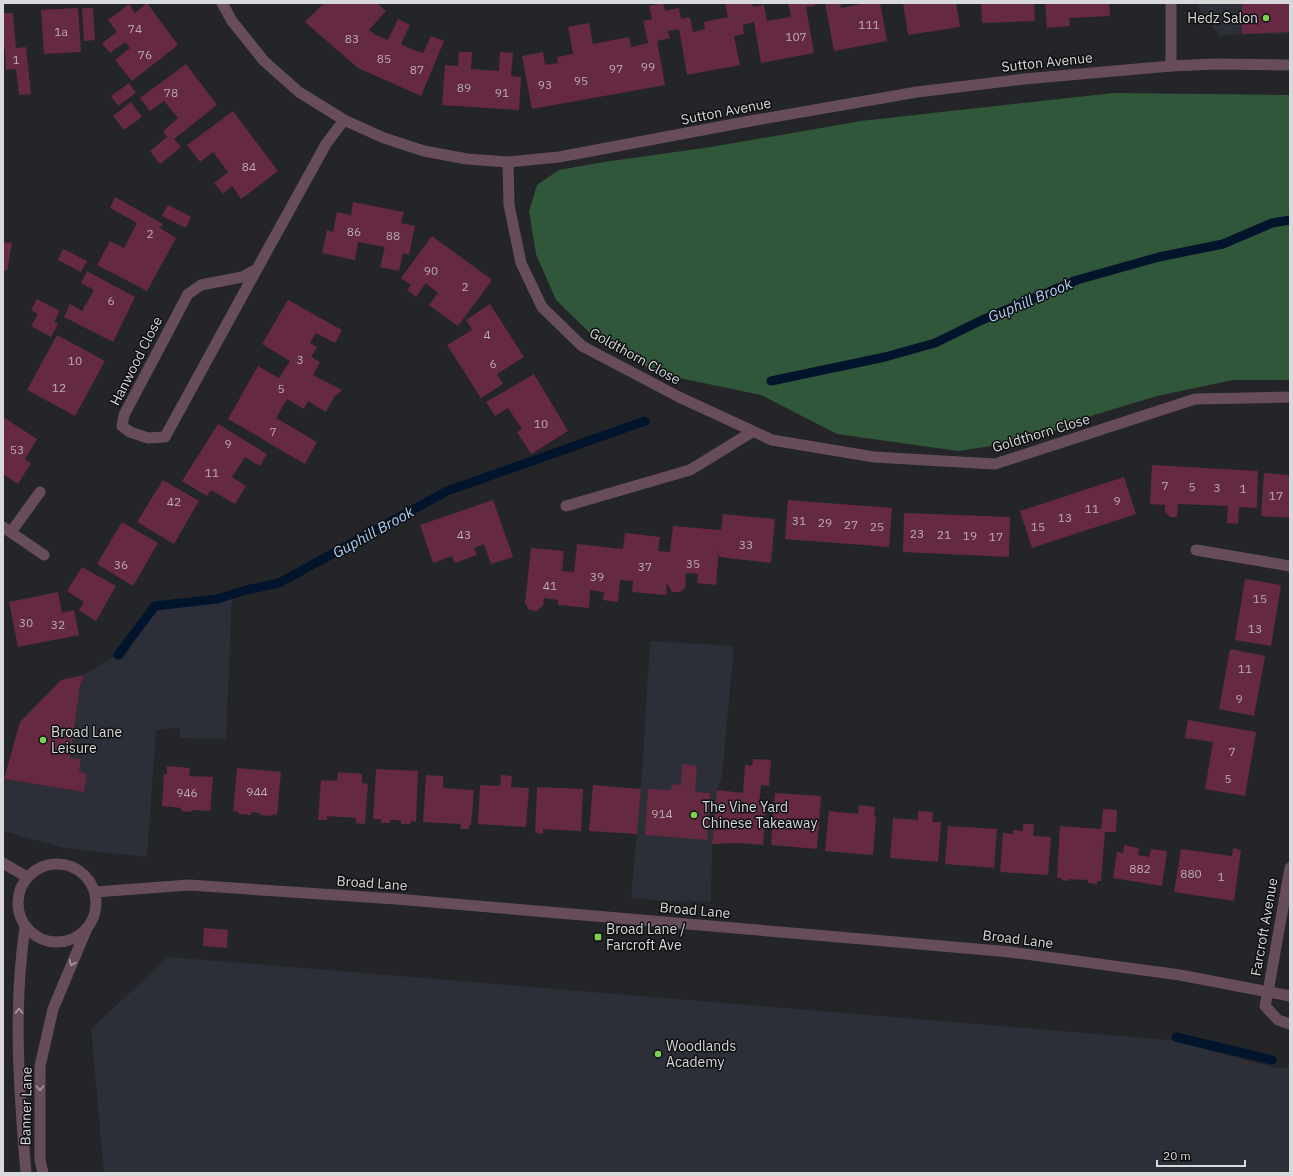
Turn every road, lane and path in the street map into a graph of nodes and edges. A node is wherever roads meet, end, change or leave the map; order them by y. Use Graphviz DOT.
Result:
graph roads {
  1 [pos="222,3"];
  2 [pos="1171,3"];
  3 [pos="1290,64"];
  4 [pos="1171,66"];
  5 [pos="344,120"];
  6 [pos="508,162"];
  7 [pos="257,269"];
  8 [pos="1290,397"];
  9 [pos="752,432"];
  10 [pos="40,492"];
  11 [pos="566,506"];
  12 [pos="7,530"];
  13 [pos="1196,550"];
  14 [pos="44,555"];
  15 [pos="1290,566"];
  16 [pos="3,863"];
  17 [pos="1290,868"];
  18 [pos="27,877"];
  19 [pos="95,892"];
  20 [pos="25,927"];
  21 [pos="88,928"];
  22 [pos="1268,992"];
  23 [pos="1290,996"];
  24 [pos="1290,1024"];
  25 [pos="26,1173"];
  26 [pos="43,1173"];
  1 -- 5 [label="street, Sutton Avenue"];
  2 -- 4 [label="street"];
  3 -- 4 [label="street, Sutton Avenue"];
  4 -- 6 [label="street, Sutton Avenue"];
  5 -- 6 [label="street, Sutton Avenue"];
  5 -- 7 [label="street, Hanwood Close"];
  6 -- 9 [label="street, Goldthorn Close"];
  7 -- 7 [label="street, Hanwood Close"];
  8 -- 9 [label="street, Goldthorn Close"];
  9 -- 11 [label="street"];
  10 -- 12 [label="street"];
  12 -- 14 [label="street"];
  13 -- 15 [label="street"];
  16 -- 18 [label="street"];
  17 -- 22 [label="street, Farcroft Avenue"];
  18 -- 19 [label="street"];
  18 -- 20 [label="street"];
  19 -- 21 [label="street"];
  19 -- 22 [label="street, Broad Lane"];
  20 -- 21 [label="street"];
  25 -- 20 [label="street, Banner Lane, one-way"];
  21 -- 26 [label="street, Banner Lane, one-way"];
  22 -- 23 [label="street, Broad Lane"];
  22 -- 24 [label="street, Farcroft Avenue"];
}
